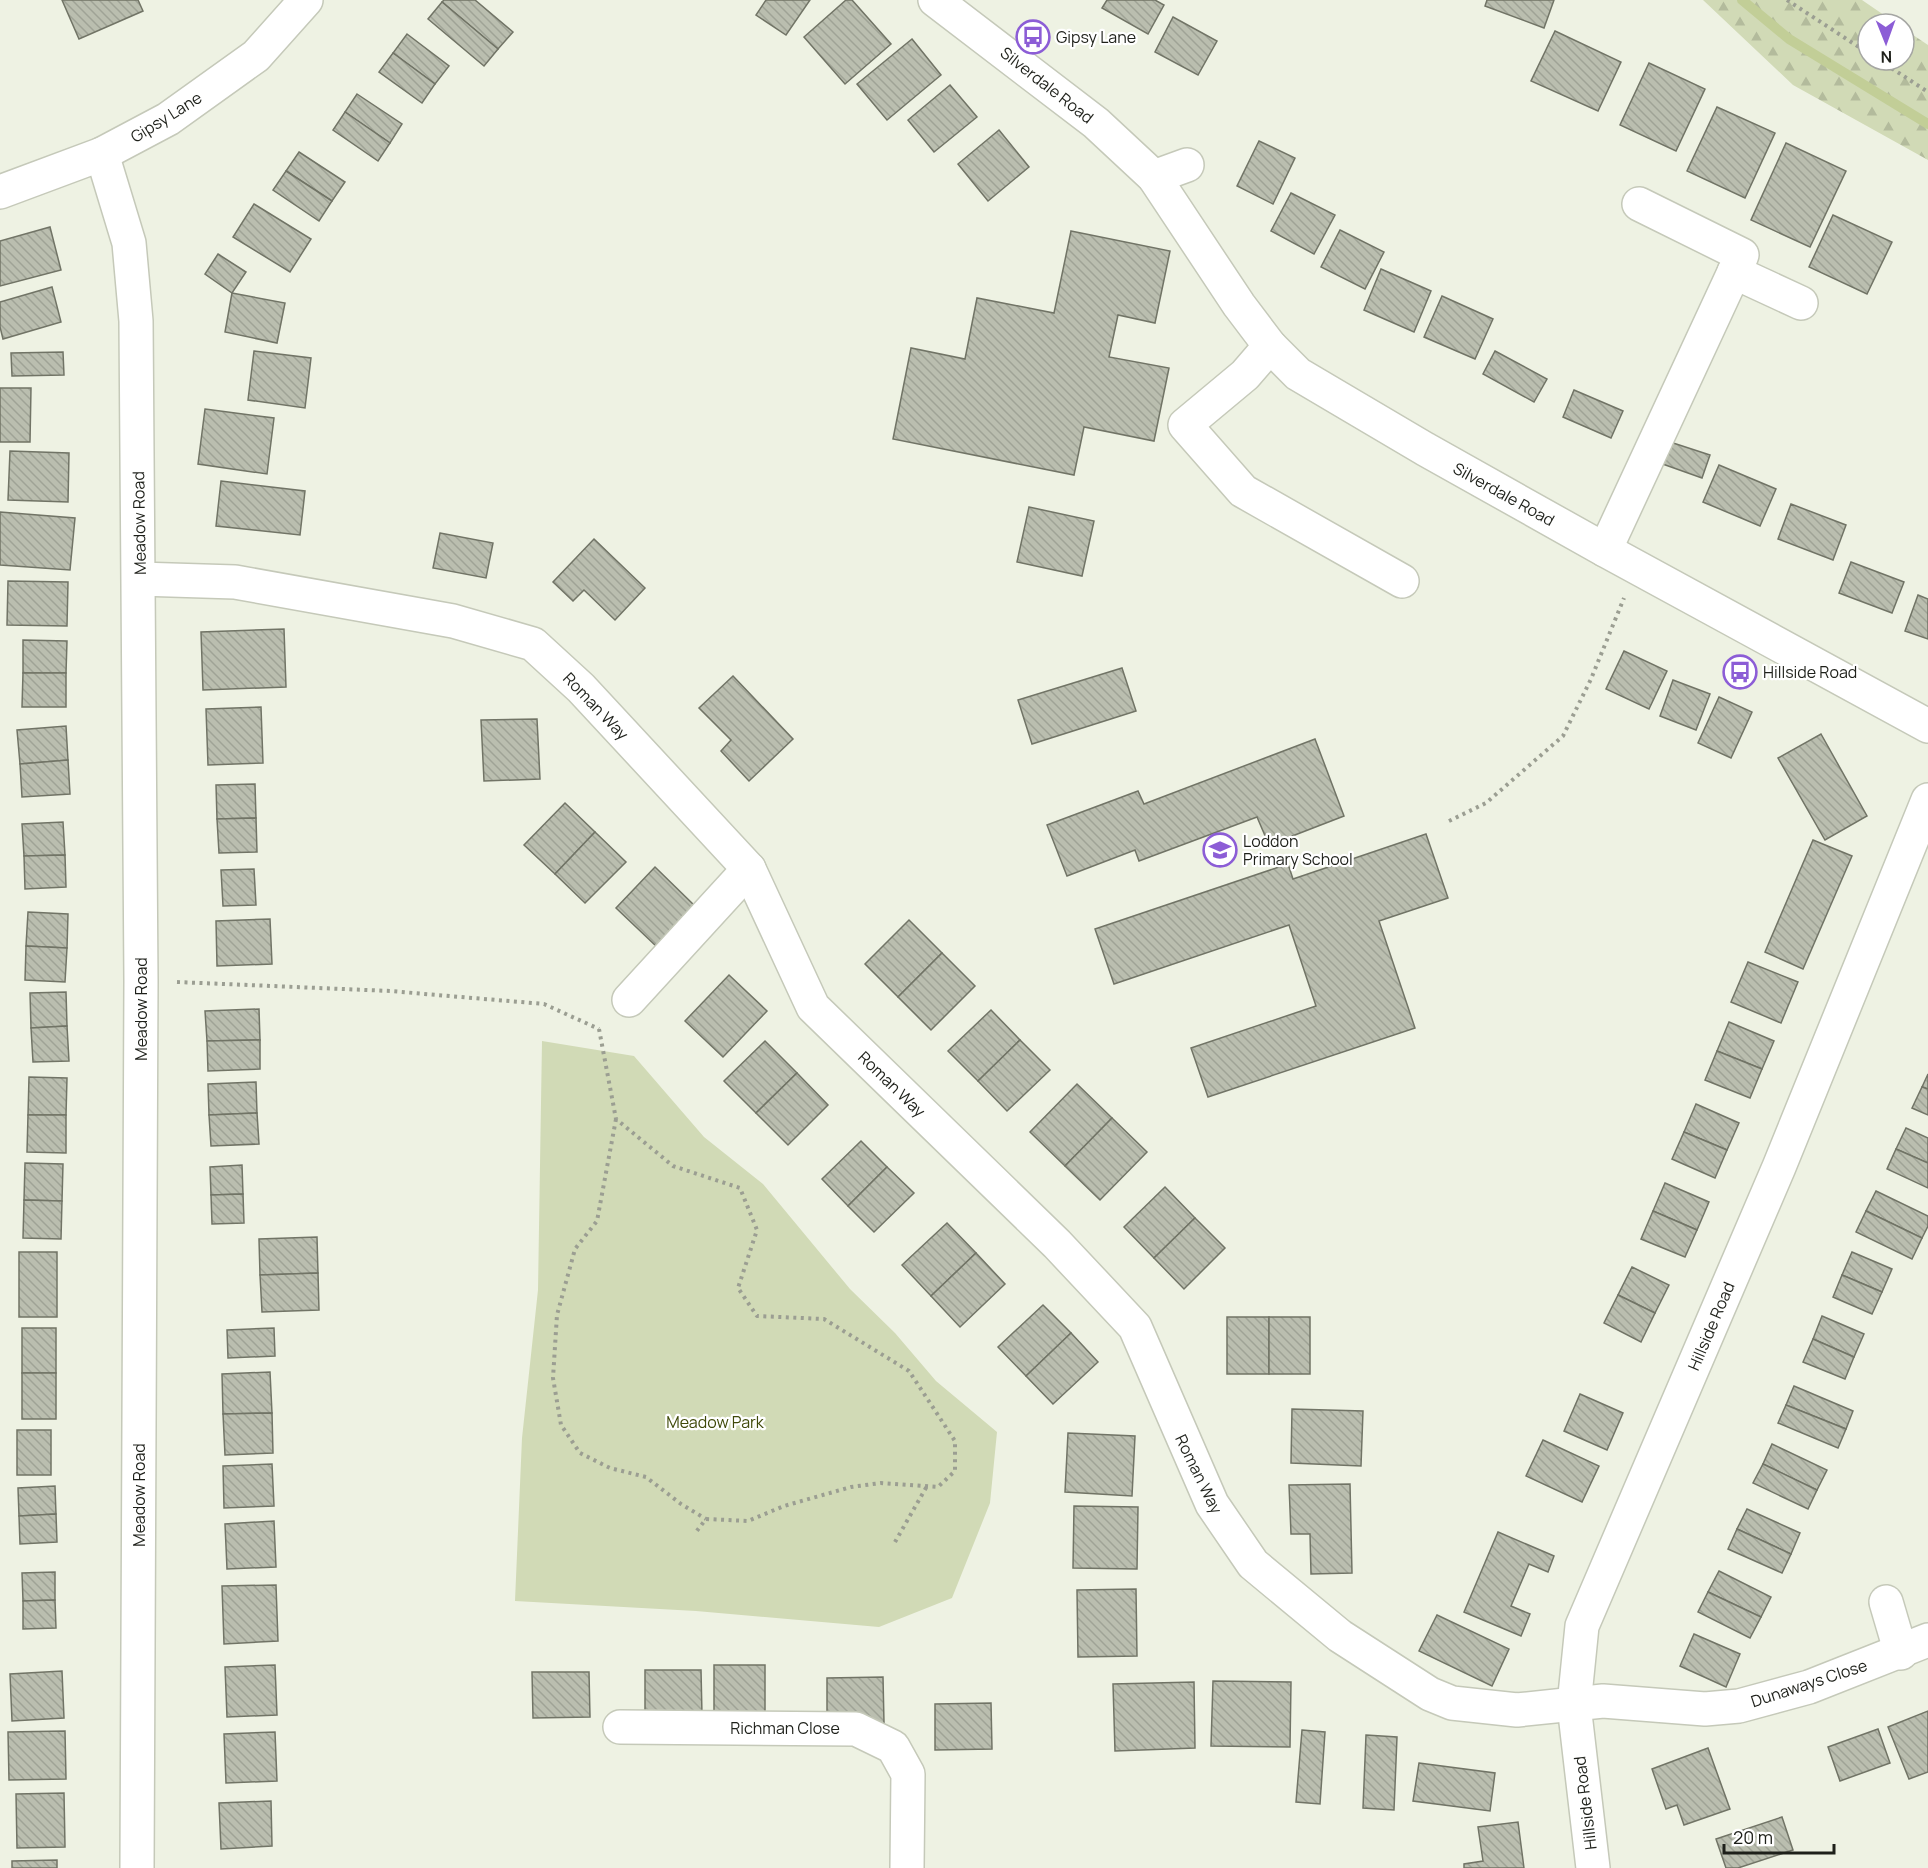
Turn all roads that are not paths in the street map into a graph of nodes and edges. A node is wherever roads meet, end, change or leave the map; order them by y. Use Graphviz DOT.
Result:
graph roads {
  1 [pos="306,0"];
  2 [pos="935,0"];
  3 [pos="102,154"];
  4 [pos="1186,165"];
  5 [pos="1154,177"];
  6 [pos="0,192"];
  7 [pos="1639,204"];
  8 [pos="1734,272"];
  9 [pos="1801,303"];
  10 [pos="1270,346"];
  11 [pos="1605,550"];
  12 [pos="139,579"];
  13 [pos="1402,581"];
  14 [pos="1928,726"];
  15 [pos="1928,800"];
  16 [pos="749,869"];
  17 [pos="629,1000"];
  18 [pos="1886,1602"];
  19 [pos="1914,1646"];
  20 [pos="1574,1705"];
  21 [pos="620,1727"];
  22 [pos="137,1868"];
  23 [pos="907,1868"];
  24 [pos="1593,1868"];
  1 -- 3 [label="street, Gipsy Lane"];
  2 -- 5 [label="street, Silverdale Road"];
  3 -- 6 [label="street, Gipsy Lane"];
  3 -- 12 [label="street, Meadow Road"];
  4 -- 5 [label="street"];
  5 -- 10 [label="street, Silverdale Road"];
  7 -- 8 [label="street"];
  8 -- 9 [label="street"];
  8 -- 11 [label="street"];
  10 -- 11 [label="street, Silverdale Road"];
  10 -- 13 [label="street"];
  11 -- 14 [label="street, Silverdale Road"];
  12 -- 16 [label="street, Roman Way"];
  12 -- 22 [label="street, Meadow Road"];
  15 -- 20 [label="street, Hillside Road"];
  16 -- 17 [label="street"];
  16 -- 20 [label="street, Roman Way"];
  18 -- 19 [label="street, Dunaways Close"];
  19 -- 20 [label="street, Dunaways Close"];
  20 -- 24 [label="street, Hillside Road"];
  21 -- 23 [label="street, Richman Close"];
}
